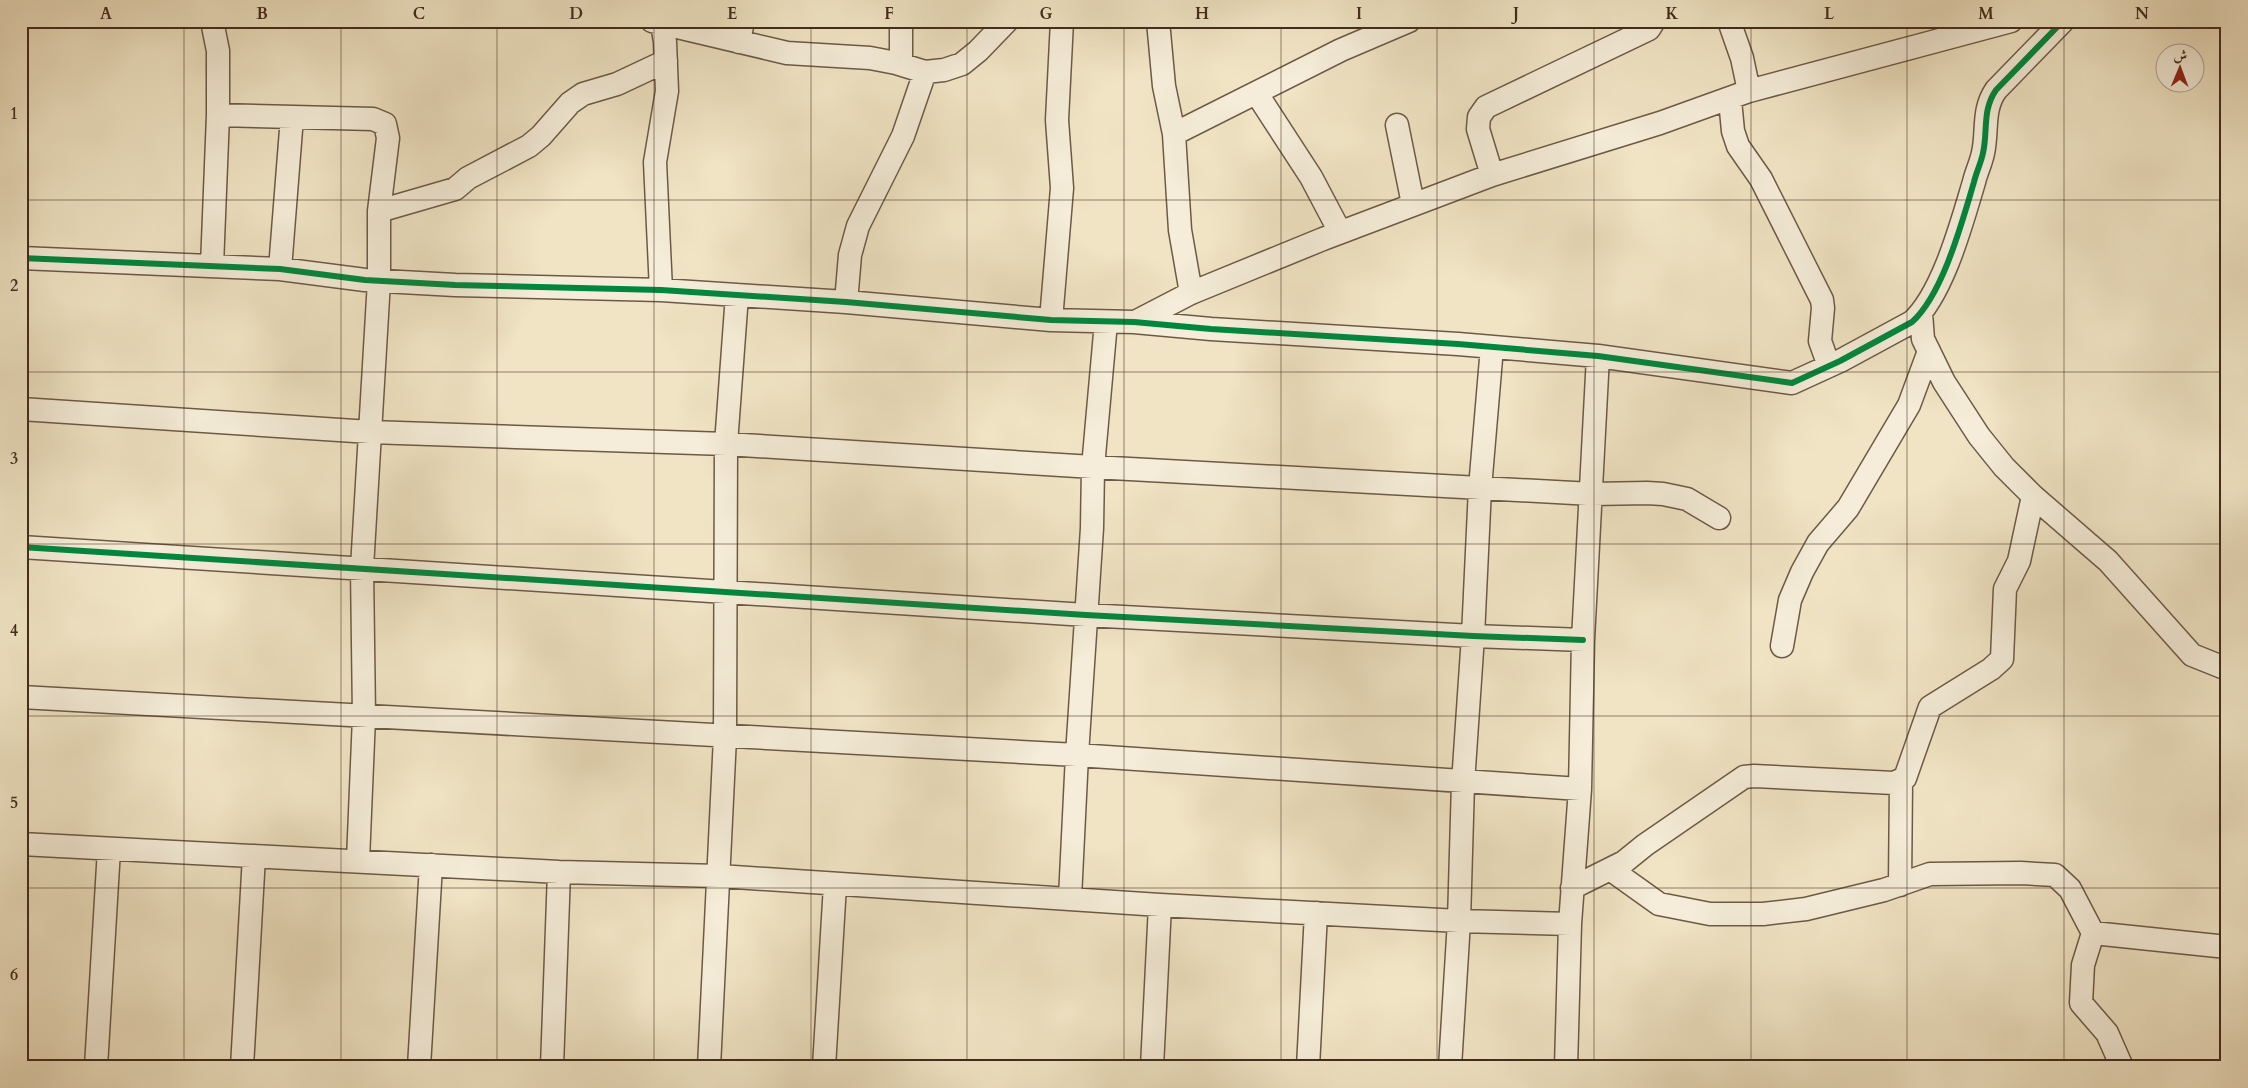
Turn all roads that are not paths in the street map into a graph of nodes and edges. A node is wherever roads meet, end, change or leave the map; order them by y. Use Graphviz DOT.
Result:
graph roads {
  1 [pos="212,21"];
  2 [pos="901,21"];
  3 [pos="1062,21"];
  4 [pos="1158,21"];
  5 [pos="1409,21"];
  6 [pos="1654,21"];
  7 [pos="1729,21"];
  8 [pos="2012,21"];
  9 [pos="2063,21"];
  10 [pos="657,23"];
  11 [pos="994,25"];
  12 [pos="1951,29"];
  13 [pos="741,32"];
  14 [pos="666,61"];
  15 [pos="901,64"];
  16 [pos="925,72"];
  17 [pos="1257,94"];
  18 [pos="1739,95"];
  19 [pos="218,115"];
  20 [pos="292,117"];
  21 [pos="1397,125"];
  22 [pos="1174,134"];
  23 [pos="1492,175"];
  24 [pos="1413,204"];
  25 [pos="379,211"];
  26 [pos="1340,232"];
  27 [pos="21,258"];
  28 [pos="212,266"];
  29 [pos="280,269"];
  30 [pos="379,281"];
  31 [pos="661,290"];
  32 [pos="1191,293"];
  33 [pos="737,295"];
  34 [pos="846,302"];
  35 [pos="1921,313"];
  36 [pos="1052,320"];
  37 [pos="1106,322"];
  38 [pos="1134,322"];
  39 [pos="1492,347"];
  40 [pos="1929,351"];
  41 [pos="1598,356"];
  42 [pos="1829,366"];
  43 [pos="21,409"];
  44 [pos="370,432"];
  45 [pos="726,444"];
  46 [pos="1093,467"];
  47 [pos="1480,488"];
  48 [pos="1592,494"];
  49 [pos="2033,496"];
  50 [pos="1719,518"];
  51 [pos="21,548"];
  52 [pos="362,568"];
  53 [pos="725,592"];
  54 [pos="1086,615"];
  55 [pos="1473,636"];
  56 [pos="1584,640"];
  57 [pos="1782,646"];
  58 [pos="2227,669"];
  59 [pos="21,697"];
  60 [pos="364,717"];
  61 [pos="725,737"];
  62 [pos="1076,756"];
  63 [pos="1900,781"];
  64 [pos="1463,783"];
  65 [pos="1580,789"];
  66 [pos="21,844"];
  67 [pos="109,849"];
  68 [pos="254,856"];
  69 [pos="358,860"];
  70 [pos="431,865"];
  71 [pos="1610,869"];
  72 [pos="559,872"];
  73 [pos="719,876"];
  74 [pos="835,884"];
  75 [pos="1900,885"];
  76 [pos="1572,888"];
  77 [pos="1070,898"];
  78 [pos="1160,904"];
  79 [pos="1316,913"];
  80 [pos="1459,921"];
  81 [pos="1570,924"];
  82 [pos="2093,933"];
  83 [pos="2227,947"];
  84 [pos="96,1067"];
  85 [pos="242,1067"];
  86 [pos="419,1067"];
  87 [pos="552,1067"];
  88 [pos="709,1067"];
  89 [pos="824,1067"];
  90 [pos="1152,1067"];
  91 [pos="1308,1067"];
  92 [pos="1450,1067"];
  93 [pos="1566,1067"];
  94 [pos="2122,1067"];
  1 -- 19 [label="street"];
  2 -- 15 [label="street"];
  3 -- 36 [label="street"];
  4 -- 22 [label="street"];
  5 -- 17 [label="street"];
  6 -- 23 [label="street"];
  7 -- 18 [label="street"];
  8 -- 12 [label="street"];
  9 -- 35 [label="street"];
  10 -- 13 [label="street"];
  10 -- 14 [label="street"];
  11 -- 16 [label="street"];
  12 -- 18 [label="street"];
  13 -- 15 [label="street"];
  14 -- 25 [label="street"];
  14 -- 31 [label="street"];
  15 -- 16 [label="street"];
  16 -- 34 [label="street"];
  17 -- 22 [label="street"];
  17 -- 26 [label="street"];
  18 -- 23 [label="street"];
  18 -- 42 [label="street"];
  19 -- 20 [label="street"];
  19 -- 28 [label="street"];
  20 -- 25 [label="street"];
  20 -- 29 [label="street"];
  21 -- 24 [label="street"];
  22 -- 32 [label="street"];
  23 -- 24 [label="street"];
  24 -- 26 [label="street"];
  25 -- 30 [label="street"];
  26 -- 32 [label="street"];
  27 -- 28 [label="street"];
  28 -- 29 [label="street"];
  29 -- 30 [label="street"];
  30 -- 31 [label="street"];
  30 -- 44 [label="street"];
  31 -- 33 [label="street"];
  32 -- 38 [label="street"];
  33 -- 34 [label="street"];
  33 -- 45 [label="street"];
  34 -- 36 [label="street"];
  35 -- 40 [label="street"];
  35 -- 42 [label="street"];
  36 -- 37 [label="street"];
  37 -- 38 [label="street"];
  37 -- 46 [label="street"];
  38 -- 39 [label="street"];
  39 -- 41 [label="street"];
  39 -- 47 [label="street"];
  40 -- 49 [label="street"];
  40 -- 57 [label="street"];
  41 -- 42 [label="street"];
  41 -- 48 [label="street"];
  43 -- 44 [label="street"];
  44 -- 45 [label="street"];
  44 -- 52 [label="street"];
  45 -- 46 [label="street"];
  45 -- 53 [label="street"];
  46 -- 47 [label="street"];
  46 -- 54 [label="street"];
  47 -- 48 [label="street"];
  47 -- 55 [label="street"];
  48 -- 50 [label="street"];
  48 -- 56 [label="street"];
  49 -- 58 [label="street"];
  49 -- 63 [label="street"];
  51 -- 52 [label="street"];
  52 -- 53 [label="street"];
  52 -- 60 [label="street"];
  53 -- 54 [label="street"];
  53 -- 61 [label="street"];
  54 -- 55 [label="street"];
  54 -- 62 [label="street"];
  55 -- 56 [label="street"];
  55 -- 64 [label="street"];
  56 -- 65 [label="street"];
  59 -- 60 [label="street"];
  60 -- 61 [label="street"];
  60 -- 69 [label="street"];
  61 -- 62 [label="street"];
  61 -- 73 [label="street"];
  62 -- 64 [label="street"];
  62 -- 77 [label="street"];
  63 -- 71 [label="street"];
  63 -- 75 [label="street"];
  64 -- 65 [label="street"];
  64 -- 80 [label="street"];
  65 -- 76 [label="street"];
  66 -- 67 [label="street"];
  67 -- 68 [label="street"];
  67 -- 84 [label="street"];
  68 -- 69 [label="street"];
  68 -- 85 [label="street"];
  69 -- 70 [label="street"];
  70 -- 72 [label="street"];
  70 -- 86 [label="street"];
  71 -- 75 [label="street"];
  71 -- 76 [label="street"];
  72 -- 73 [label="street"];
  72 -- 87 [label="street"];
  73 -- 74 [label="street"];
  73 -- 88 [label="street"];
  74 -- 77 [label="street"];
  74 -- 89 [label="street"];
  75 -- 82 [label="street"];
  76 -- 81 [label="street"];
  77 -- 78 [label="street"];
  78 -- 79 [label="street"];
  78 -- 90 [label="street"];
  79 -- 80 [label="street"];
  79 -- 91 [label="street"];
  80 -- 81 [label="street"];
  80 -- 92 [label="street"];
  81 -- 93 [label="street"];
  82 -- 83 [label="street"];
  82 -- 94 [label="street"];
}
